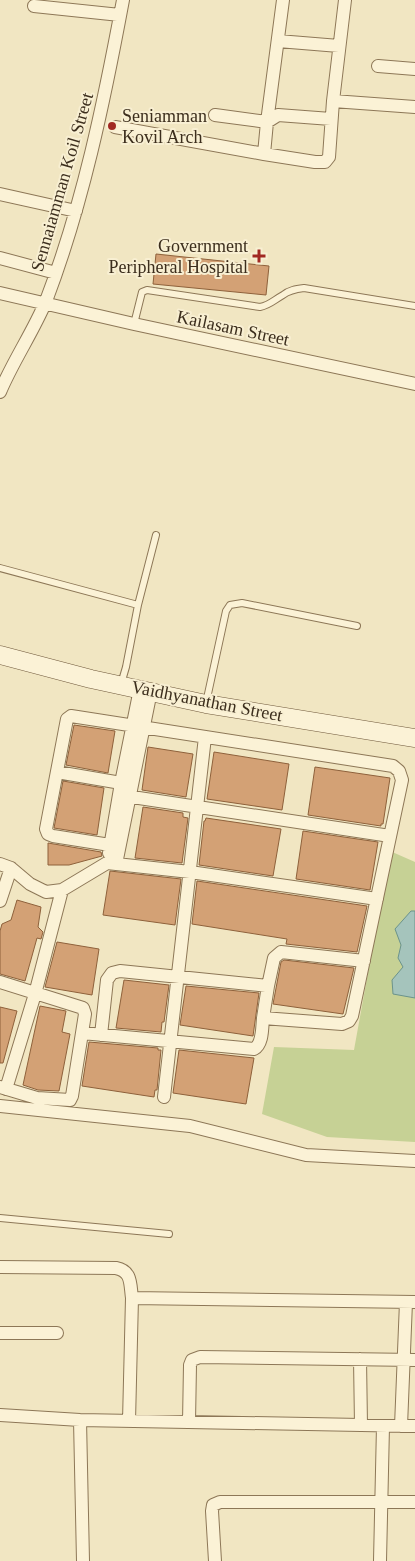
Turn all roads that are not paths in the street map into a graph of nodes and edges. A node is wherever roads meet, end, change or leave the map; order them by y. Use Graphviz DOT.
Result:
graph roads {
  1 [pos="123,0"];
  2 [pos="283,0"];
  3 [pos="345,0"];
  4 [pos="34,6"];
  5 [pos="120,15"];
  6 [pos="278,40"];
  7 [pos="339,46"];
  8 [pos="378,66"];
  9 [pos="415,69"];
  10 [pos="333,101"];
  11 [pos="415,107"];
  12 [pos="215,114"];
  13 [pos="331,119"];
  14 [pos="267,122"];
  15 [pos="107,125"];
  16 [pos="264,154"];
  17 [pos="0,194"];
  18 [pos="76,211"];
  19 [pos="0,258"];
  20 [pos="56,273"];
  21 [pos="0,293"];
  22 [pos="45,303"];
  23 [pos="415,306"];
  24 [pos="134,324"];
  25 [pos="415,384"];
  26 [pos="0,392"];
  27 [pos="156,535"];
  28 [pos="0,568"];
  29 [pos="138,605"];
  30 [pos="358,626"];
  31 [pos="0,655"];
  32 [pos="121,684"];
  33 [pos="146,690"];
  34 [pos="206,704"];
  35 [pos="138,726"];
  36 [pos="205,737"];
  37 [pos="415,738"];
  38 [pos="57,772"];
  39 [pos="123,792"];
  40 [pos="198,807"];
  41 [pos="390,836"];
  42 [pos="110,845"];
  43 [pos="112,863"];
  44 [pos="6,866"];
  45 [pos="190,872"];
  46 [pos="62,890"];
  47 [pos="377,899"];
  48 [pos="0,901"];
  49 [pos="364,961"];
  50 [pos="179,976"];
  51 [pos="0,982"];
  52 [pos="268,986"];
  53 [pos="35,994"];
  54 [pos="264,1018"];
  55 [pos="82,1033"];
  56 [pos="101,1035"];
  57 [pos="170,1042"];
  58 [pos="3,1088"];
  59 [pos="164,1097"];
  60 [pos="0,1106"];
  61 [pos="415,1161"];
  62 [pos="0,1218"];
  63 [pos="169,1234"];
  64 [pos="0,1267"];
  65 [pos="132,1298"];
  66 [pos="410,1302"];
  67 [pos="0,1333"];
  68 [pos="57,1333"];
  69 [pos="360,1360"];
  70 [pos="409,1360"];
  71 [pos="0,1415"];
  72 [pos="80,1420"];
  73 [pos="129,1421"];
  74 [pos="189,1422"];
  75 [pos="361,1426"];
  76 [pos="383,1426"];
  77 [pos="401,1426"];
  78 [pos="415,1426"];
  79 [pos="381,1502"];
  80 [pos="415,1502"];
  81 [pos="83,1561"];
  82 [pos="214,1561"];
  83 [pos="380,1561"];
  1 -- 5 [label="street, Sennaiamman Koil Street"];
  2 -- 6 [label="street"];
  3 -- 7 [label="street"];
  4 -- 5 [label="street"];
  5 -- 15 [label="street, Sennaiamman Koil Street"];
  6 -- 7 [label="street"];
  6 -- 14 [label="street"];
  7 -- 10 [label="street"];
  8 -- 9 [label="street"];
  10 -- 11 [label="street"];
  10 -- 13 [label="street"];
  12 -- 14 [label="street"];
  13 -- 14 [label="street"];
  13 -- 16 [label="street"];
  14 -- 16 [label="street"];
  15 -- 16 [label="street"];
  15 -- 18 [label="street, Sennaiamman Koil Street"];
  17 -- 18 [label="street"];
  18 -- 20 [label="street, Sennaiamman Koil Street"];
  19 -- 20 [label="street"];
  20 -- 22 [label="street, Sennaiamman Koil Street"];
  21 -- 22 [label="street, Kailasam Street"];
  22 -- 24 [label="street, Kailasam Street"];
  22 -- 26 [label="street, Sennaiamman Koil Street"];
  23 -- 24 [label="lane"];
  24 -- 25 [label="street, Kailasam Street"];
  27 -- 29 [label="lane"];
  28 -- 29 [label="lane"];
  29 -- 32 [label="lane"];
  30 -- 34 [label="lane"];
  31 -- 32 [label="main road, Vaidhyanathan Street"];
  32 -- 33 [label="main road, Vaidhyanathan Street"];
  33 -- 34 [label="main road, Vaidhyanathan Street"];
  33 -- 35 [label="street"];
  34 -- 37 [label="main road, Vaidhyanathan Street"];
  35 -- 36 [label="street"];
  35 -- 38 [label="street"];
  35 -- 39 [label="street"];
  36 -- 40 [label="street"];
  36 -- 41 [label="street"];
  38 -- 39 [label="street"];
  38 -- 42 [label="street"];
  39 -- 40 [label="street"];
  39 -- 42 [label="street"];
  39 -- 43 [label="street"];
  40 -- 41 [label="street"];
  40 -- 45 [label="street"];
  41 -- 47 [label="street"];
  42 -- 43 [label="street"];
  43 -- 45 [label="street"];
  43 -- 46 [label="street"];
  44 -- 46 [label="street"];
  44 -- 48 [label="street"];
  45 -- 47 [label="street"];
  45 -- 50 [label="street"];
  46 -- 53 [label="street"];
  47 -- 49 [label="street"];
  49 -- 52 [label="street"];
  49 -- 54 [label="street"];
  50 -- 52 [label="street"];
  50 -- 56 [label="street"];
  50 -- 57 [label="street"];
  51 -- 53 [label="street"];
  52 -- 54 [label="street"];
  53 -- 55 [label="street"];
  53 -- 58 [label="street"];
  54 -- 57 [label="street"];
  55 -- 56 [label="street"];
  55 -- 58 [label="street"];
  56 -- 57 [label="street"];
  57 -- 59 [label="street"];
  60 -- 61 [label="street"];
  62 -- 63 [label="lane"];
  64 -- 65 [label="street"];
  65 -- 66 [label="street"];
  65 -- 73 [label="street"];
  66 -- 70 [label="street"];
  67 -- 68 [label="street"];
  69 -- 70 [label="street"];
  69 -- 74 [label="street"];
  69 -- 75 [label="street"];
  70 -- 77 [label="street"];
  71 -- 72 [label="street"];
  72 -- 73 [label="street"];
  72 -- 81 [label="street"];
  73 -- 74 [label="street"];
  74 -- 75 [label="street"];
  75 -- 76 [label="street"];
  76 -- 77 [label="street"];
  76 -- 79 [label="street"];
  77 -- 78 [label="street"];
  79 -- 80 [label="street"];
  79 -- 82 [label="street"];
  79 -- 83 [label="street"];
}
